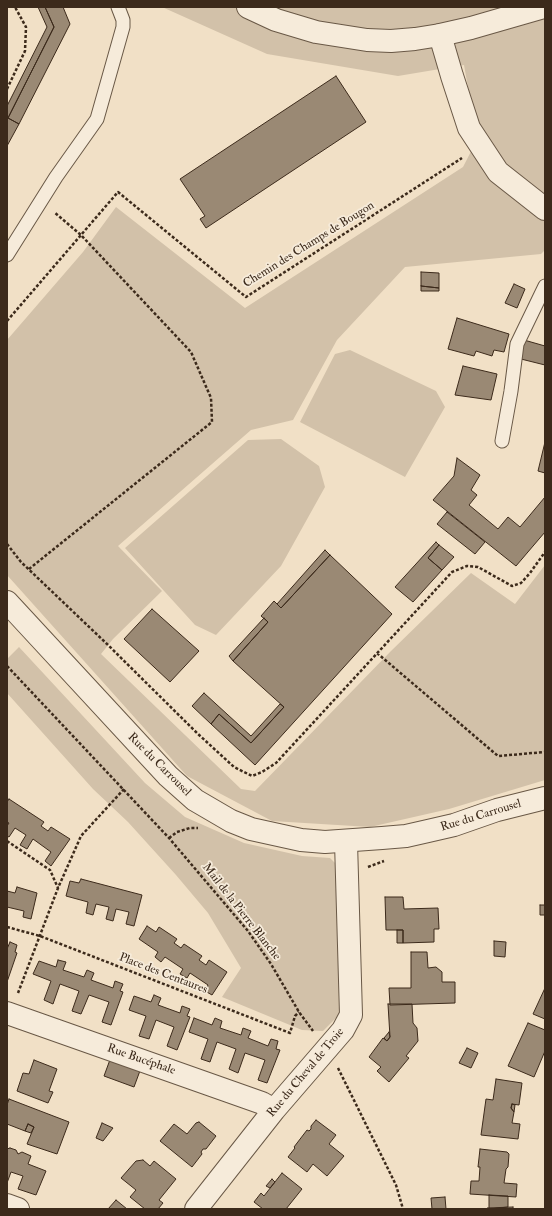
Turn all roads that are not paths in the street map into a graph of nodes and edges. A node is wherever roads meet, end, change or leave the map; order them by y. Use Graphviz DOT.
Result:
graph roads {
  1 [pos="118,7"];
  2 [pos="248,7"];
  3 [pos="544,7"];
  4 [pos="440,35"];
  5 [pos="545,209"];
  6 [pos="7,255"];
  7 [pos="545,286"];
  8 [pos="502,441"];
  9 [pos="10,613"];
  10 [pos="545,798"];
  11 [pos="346,842"];
  12 [pos="9,1013"];
  13 [pos="274,1110"];
  14 [pos="7,1205"];
  15 [pos="18,1209"];
  16 [pos="196,1209"];
  1 -- 6 [label="lane"];
  2 -- 4 [label="street"];
  3 -- 4 [label="street"];
  4 -- 5 [label="street"];
  7 -- 8 [label="lane"];
  9 -- 11 [label="street, Rue du Carrousel"];
  10 -- 11 [label="street, Rue du Carrousel"];
  11 -- 13 [label="street, Rue du Cheval de Troie"];
  12 -- 13 [label="street, Rue Bucéphale"];
  13 -- 16 [label="street, Rue du Cheval de Troie"];
  14 -- 15 [label="street"];
}
